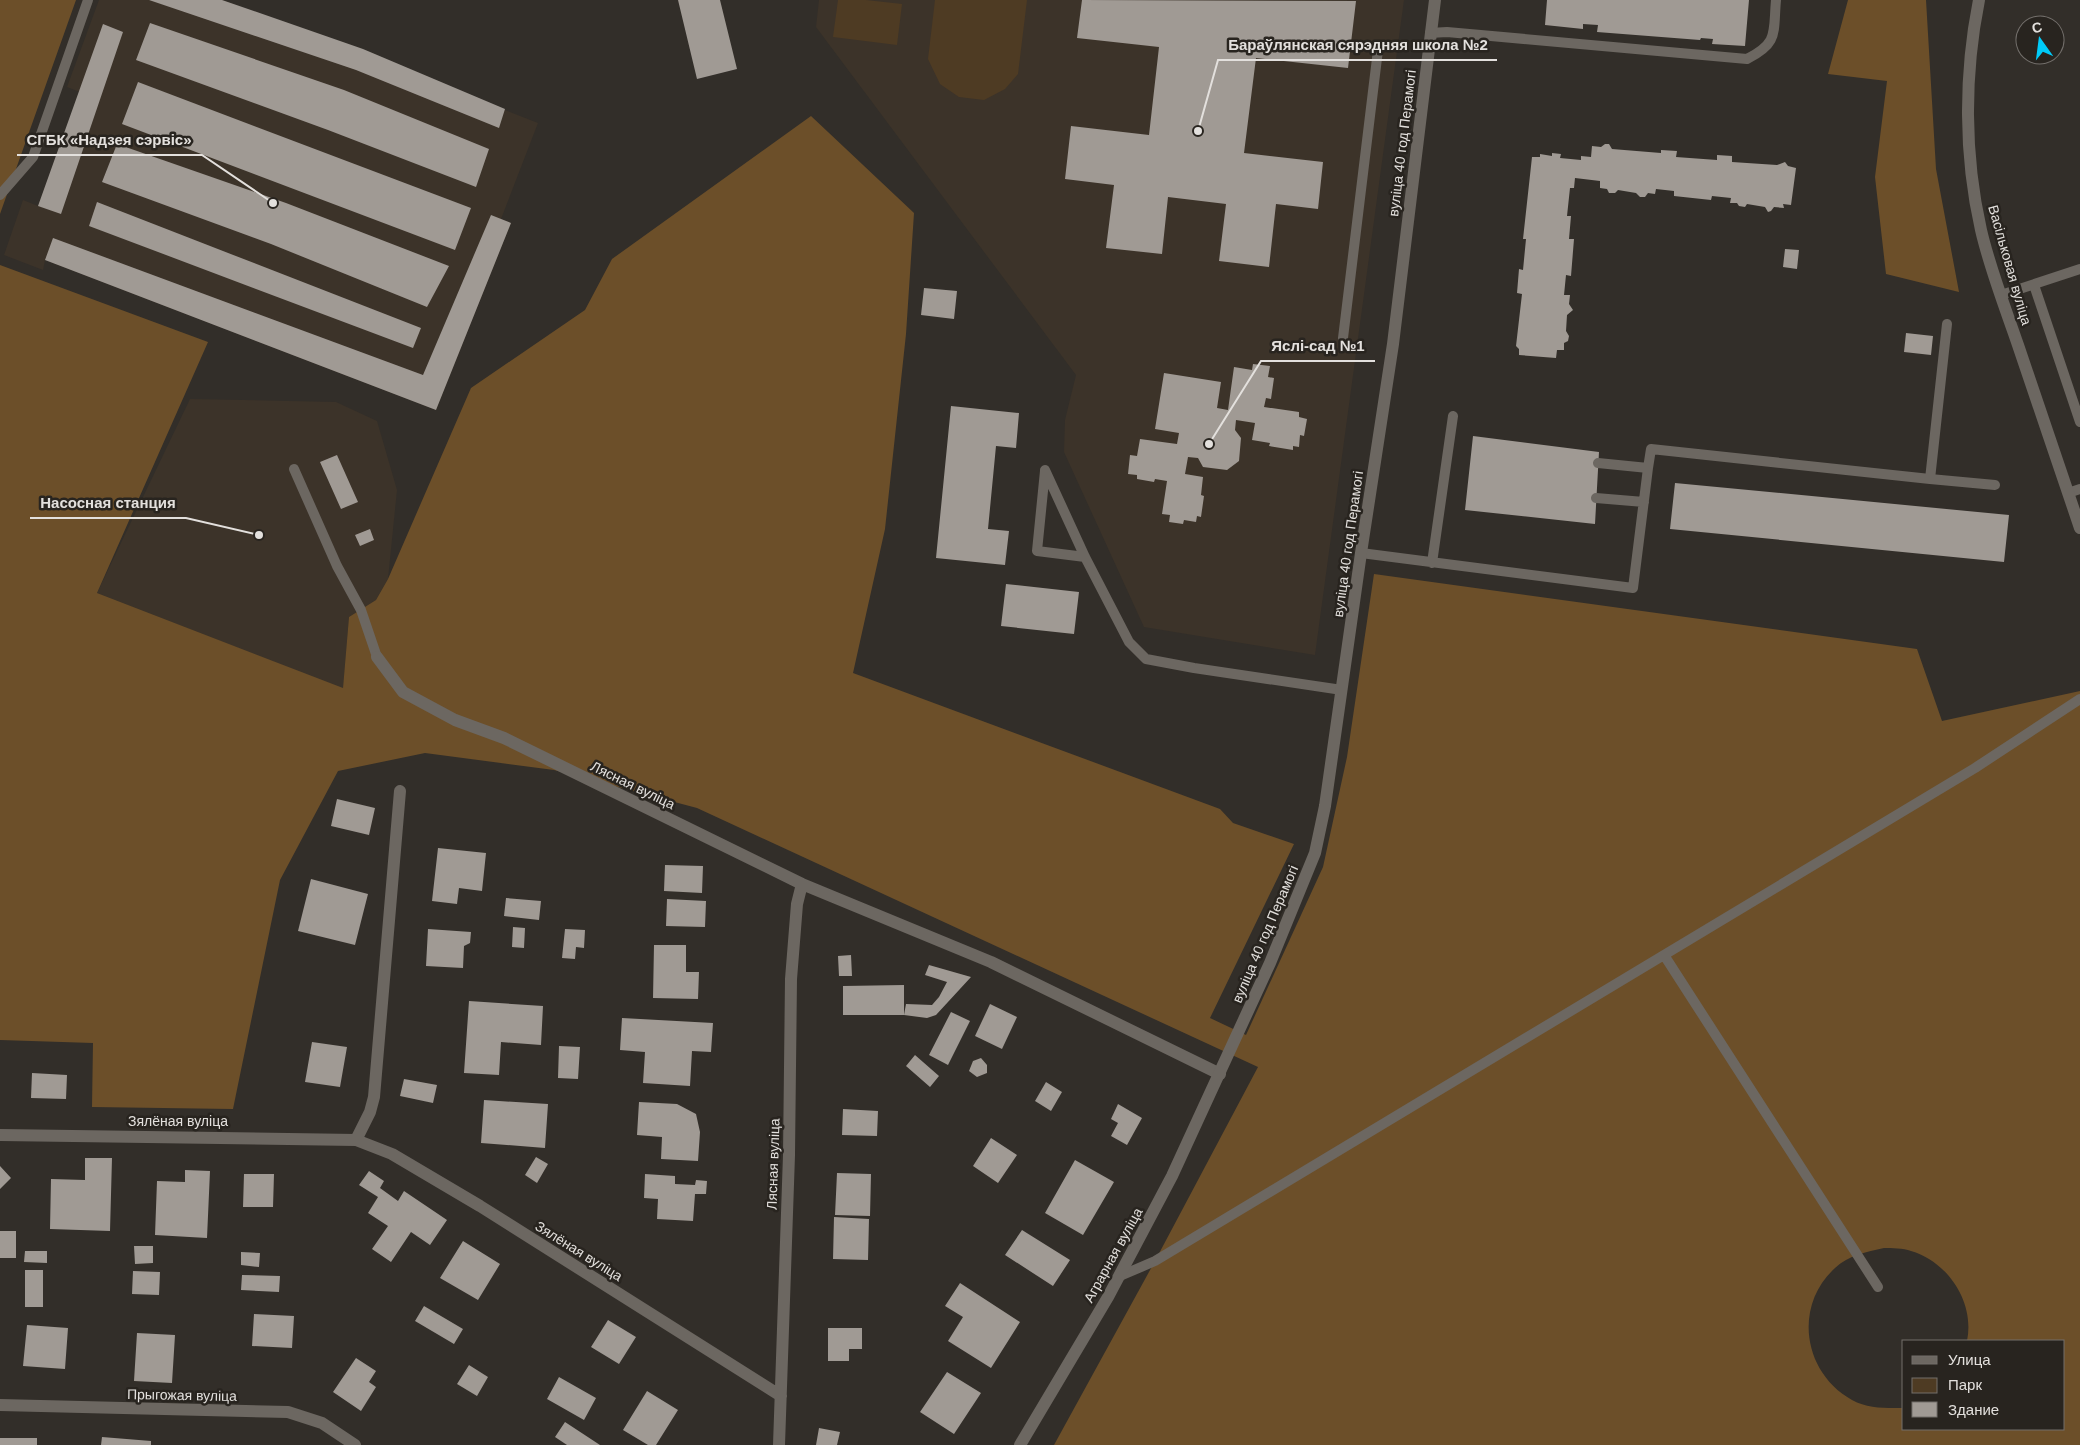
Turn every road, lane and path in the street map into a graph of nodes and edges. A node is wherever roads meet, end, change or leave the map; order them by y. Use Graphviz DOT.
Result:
graph roads {
  1 [pos="88,0"];
  2 [pos="1435,0"];
  3 [pos="1776,0"];
  4 [pos="1979,0"];
  5 [pos="1430,33"];
  6 [pos="1378,50"];
  7 [pos="0,195"];
  8 [pos="2080,269"];
  9 [pos="2034,285"];
  10 [pos="2001,295"];
  11 [pos="1947,324"];
  12 [pos="1343,338"];
  13 [pos="1453,416"];
  14 [pos="2080,422"];
  15 [pos="1598,463"];
  16 [pos="1648,468"];
  17 [pos="294,469"];
  18 [pos="1930,479"];
  19 [pos="1995,485"];
  20 [pos="2074,491"];
  21 [pos="1596,498"];
  22 [pos="1644,502"];
  23 [pos="2080,528"];
  24 [pos="1361,553"];
  25 [pos="1085,557"];
  26 [pos="1432,563"];
  27 [pos="376,657"];
  28 [pos="1342,690"];
  29 [pos="2080,700"];
  30 [pos="400,791"];
  31 [pos="802,884"];
  32 [pos="1664,955"];
  33 [pos="1220,1074"];
  34 [pos="0,1135"];
  35 [pos="356,1140"];
  36 [pos="1120,1276"];
  37 [pos="1878,1287"];
  38 [pos="782,1396"];
  39 [pos="0,1405"];
  40 [pos="355,1445"];
  41 [pos="779,1445"];
  42 [pos="1020,1445"];
  1 -- 7 [label="lane"];
  2 -- 5 [label="street, вуліца 40 год Перамогі"];
  3 -- 5 [label="lane"];
  4 -- 10 [label="street, Васільковая вуліца"];
  5 -- 24 [label="street, вуліца 40 год Перамогі"];
  6 -- 12 [label="lane"];
  8 -- 9 [label="lane"];
  9 -- 10 [label="lane"];
  9 -- 14 [label="lane"];
  10 -- 20 [label="street, Васільковая вуліца"];
  11 -- 18 [label="lane"];
  13 -- 26 [label="lane"];
  15 -- 16 [label="lane"];
  16 -- 18 [label="lane"];
  16 -- 22 [label="lane"];
  17 -- 27 [label="lane"];
  18 -- 19 [label="lane"];
  20 -- 23 [label="street, Васільковая вуліца"];
  21 -- 22 [label="lane"];
  22 -- 26 [label="lane"];
  24 -- 26 [label="lane"];
  24 -- 28 [label="street, вуліца 40 год Перамогі"];
  25 -- 25 [label="lane"];
  25 -- 28 [label="lane"];
  27 -- 31 [label="street, Лясная вуліца"];
  28 -- 33 [label="street, вуліца 40 год Перамогі"];
  29 -- 32 [label="lane"];
  30 -- 35 [label="street"];
  31 -- 33 [label="street, Лясная вуліца"];
  31 -- 38 [label="street, Лясная вуліца"];
  32 -- 36 [label="lane"];
  32 -- 37 [label="lane"];
  33 -- 36 [label="street, Аграрная вуліца"];
  34 -- 35 [label="street, Зялёная вуліца"];
  35 -- 38 [label="street, Зялёная вуліца"];
  36 -- 42 [label="street, Аграрная вуліца"];
  38 -- 41 [label="street, Лясная вуліца"];
  39 -- 40 [label="street, Прыгожая вуліца"];
}
